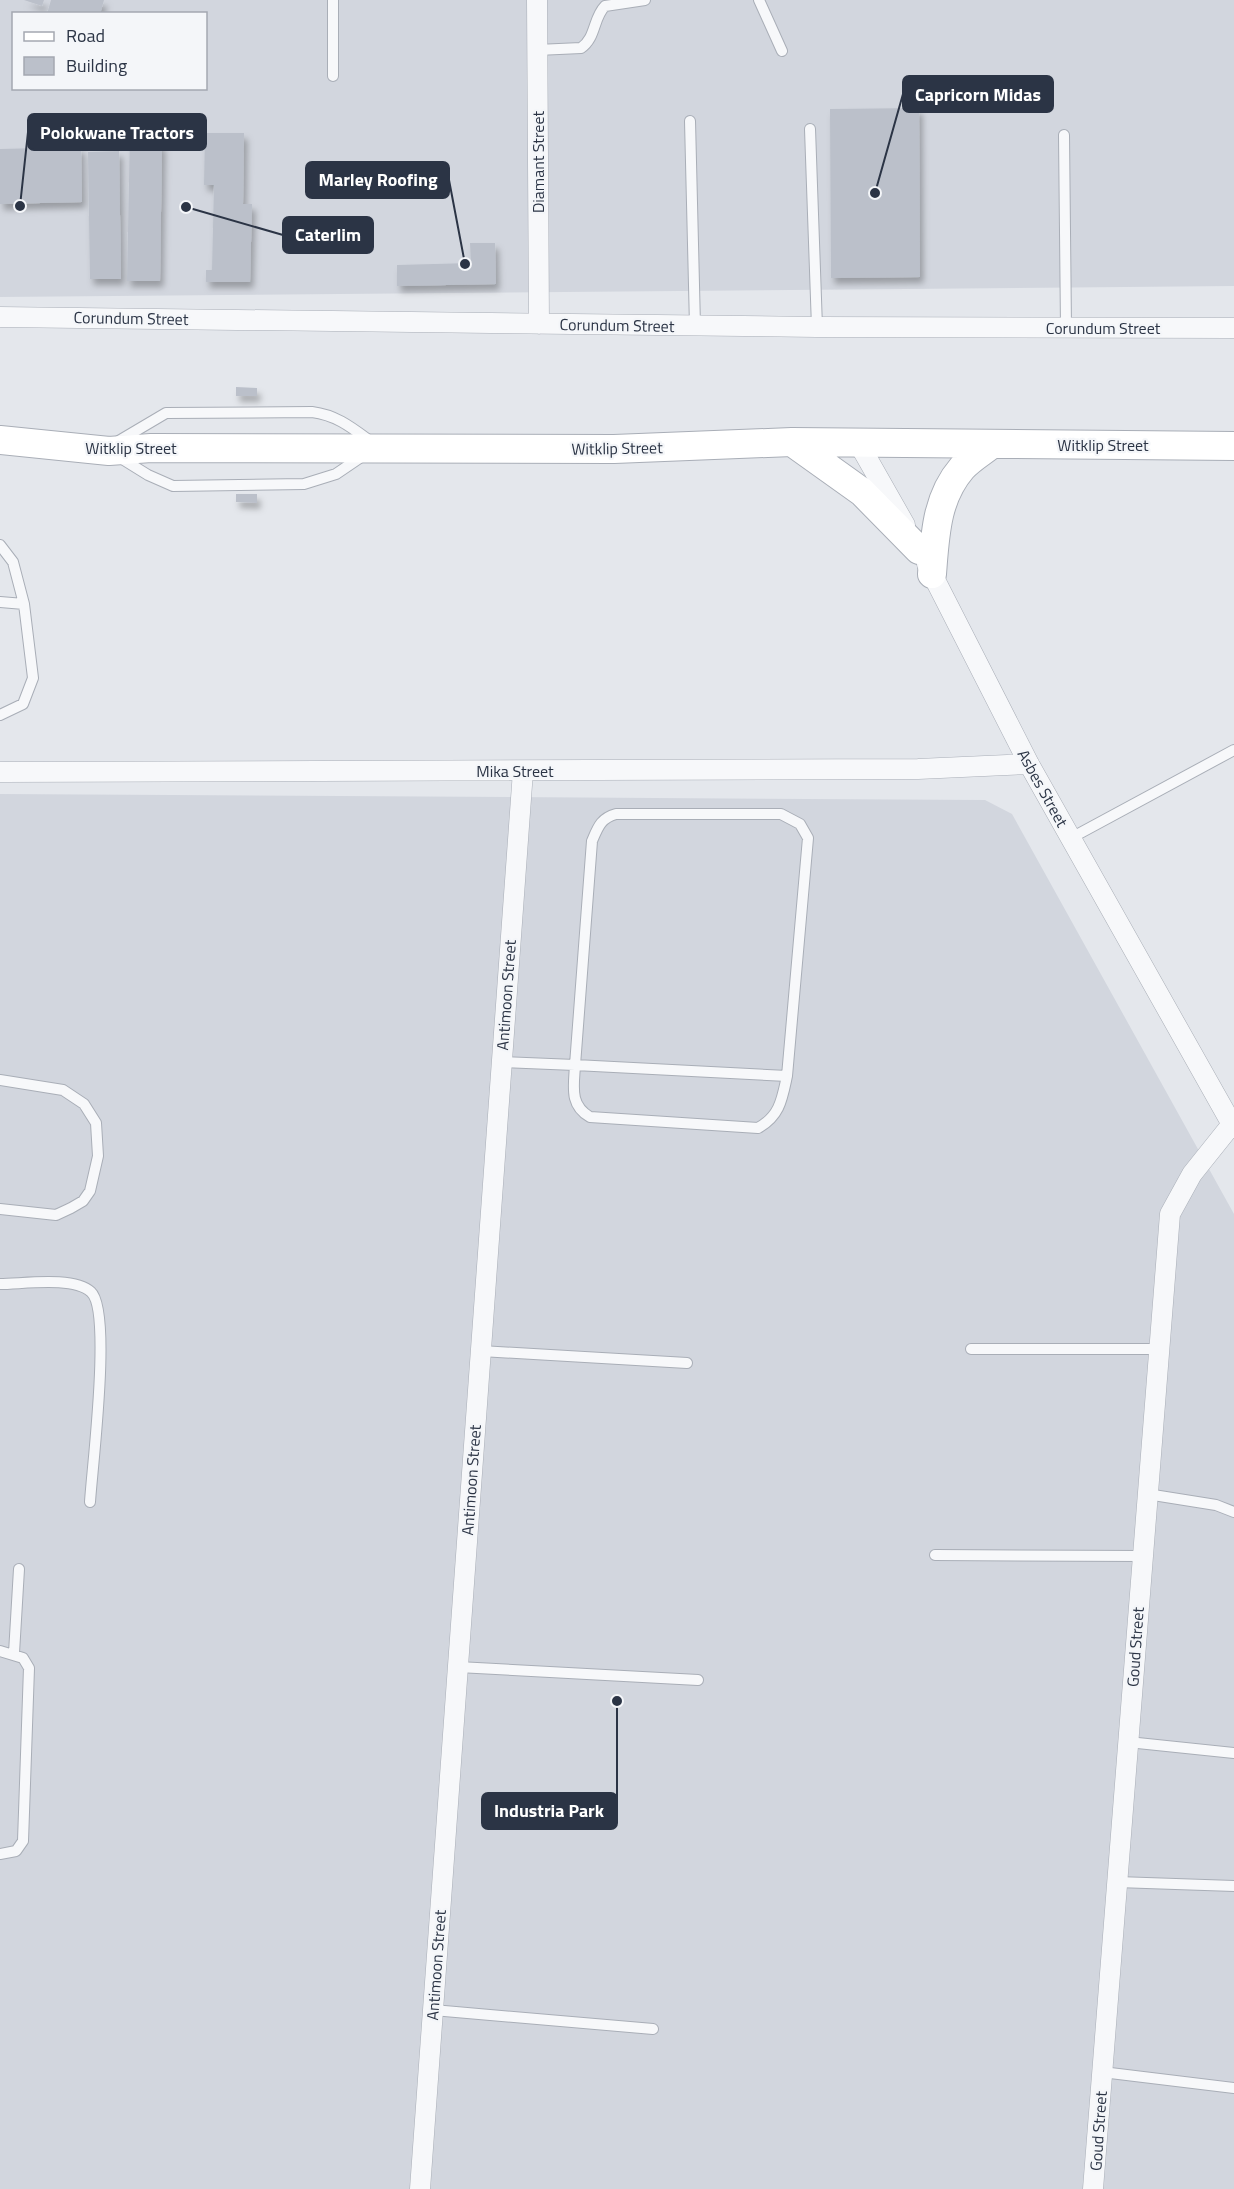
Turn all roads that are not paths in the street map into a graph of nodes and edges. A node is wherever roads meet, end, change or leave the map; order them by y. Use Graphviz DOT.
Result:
graph roads {
  1 [pos="333,0"];
  2 [pos="537,0"];
  3 [pos="645,0"];
  4 [pos="759,0"];
  5 [pos="537,50"];
  6 [pos="782,51"];
  7 [pos="333,76"];
  8 [pos="690,121"];
  9 [pos="810,129"];
  10 [pos="1064,135"];
  11 [pos="0,317"];
  12 [pos="539,324"];
  13 [pos="695,326"];
  14 [pos="817,327"];
  15 [pos="1066,328"];
  16 [pos="1234,328"];
  17 [pos="0,440"];
  18 [pos="792,442"];
  19 [pos="859,444"];
  20 [pos="992,444"];
  21 [pos="1234,446"];
  22 [pos="377,448"];
  23 [pos="107,451"];
  24 [pos="0,545"];
  25 [pos="925,562"];
  26 [pos="0,602"];
  27 [pos="24,604"];
  28 [pos="0,715"];
  29 [pos="1234,750"];
  30 [pos="1029,764"];
  31 [pos="523,771"];
  32 [pos="0,772"];
  33 [pos="1071,838"];
  34 [pos="501,1062"];
  35 [pos="575,1065"];
  36 [pos="787,1076"];
  37 [pos="0,1080"];
  38 [pos="1233,1126"];
  39 [pos="0,1209"];
  40 [pos="0,1284"];
  41 [pos="971,1349"];
  42 [pos="1158,1349"];
  43 [pos="481,1351"];
  44 [pos="687,1363"];
  45 [pos="1147,1494"];
  46 [pos="90,1502"];
  47 [pos="1234,1512"];
  48 [pos="935,1555"];
  49 [pos="1142,1556"];
  50 [pos="19,1569"];
  51 [pos="0,1651"];
  52 [pos="14,1653"];
  53 [pos="458,1667"];
  54 [pos="698,1680"];
  55 [pos="1128,1742"];
  56 [pos="1234,1753"];
  57 [pos="0,1854"];
  58 [pos="1117,1882"];
  59 [pos="1234,1886"];
  60 [pos="433,2010"];
  61 [pos="653,2028"];
  62 [pos="1102,2072"];
  63 [pos="1234,2088"];
  64 [pos="420,2189"];
  65 [pos="1093,2189"];
  1 -- 7 [label="lane"];
  2 -- 5 [label="street, Diamant Street"];
  3 -- 5 [label="lane"];
  4 -- 6 [label="lane"];
  5 -- 12 [label="street, Diamant Street"];
  8 -- 13 [label="lane"];
  9 -- 14 [label="lane"];
  10 -- 15 [label="lane"];
  11 -- 12 [label="street, Corundum Street"];
  12 -- 13 [label="street, Corundum Street"];
  13 -- 14 [label="street, Corundum Street"];
  14 -- 15 [label="street, Corundum Street"];
  15 -- 16 [label="street, Corundum Street"];
  17 -- 23 [label="main road, Witklip Street"];
  18 -- 19 [label="main road, Witklip Street"];
  18 -- 22 [label="main road, Witklip Street"];
  18 -- 25 [label="main road"];
  19 -- 20 [label="main road, Witklip Street"];
  19 -- 25 [label="street, Asbes Street"];
  20 -- 21 [label="main road, Witklip Street"];
  20 -- 25 [label="main road"];
  22 -- 23 [label="main road, Witklip Street"];
  22 -- 23 [label="lane"];
  24 -- 27 [label="lane"];
  25 -- 30 [label="street, Asbes Street"];
  26 -- 27 [label="lane"];
  27 -- 28 [label="lane"];
  29 -- 33 [label="lane"];
  30 -- 31 [label="street, Mika Street"];
  30 -- 33 [label="street, Asbes Street"];
  31 -- 32 [label="street, Mika Street"];
  31 -- 34 [label="street, Antimoon Street"];
  33 -- 38 [label="street, Asbes Street"];
  34 -- 35 [label="lane"];
  34 -- 43 [label="street, Antimoon Street"];
  35 -- 36 [label="lane"];
  35 -- 36 [label="lane"];
  35 -- 36 [label="lane"];
  37 -- 39 [label="lane"];
  38 -- 42 [label="street, Goud Street"];
  40 -- 46 [label="lane"];
  41 -- 42 [label="lane"];
  42 -- 45 [label="street, Goud Street"];
  43 -- 44 [label="lane"];
  43 -- 53 [label="street, Antimoon Street"];
  45 -- 47 [label="lane"];
  45 -- 49 [label="street, Goud Street"];
  48 -- 49 [label="lane"];
  49 -- 55 [label="street, Goud Street"];
  50 -- 52 [label="lane"];
  51 -- 52 [label="lane"];
  52 -- 57 [label="lane"];
  53 -- 54 [label="lane"];
  53 -- 60 [label="street, Antimoon Street"];
  55 -- 56 [label="lane"];
  55 -- 58 [label="street, Goud Street"];
  58 -- 59 [label="lane"];
  58 -- 62 [label="street, Goud Street"];
  60 -- 61 [label="lane"];
  60 -- 64 [label="street, Antimoon Street"];
  62 -- 63 [label="lane"];
  62 -- 65 [label="street, Goud Street"];
}
